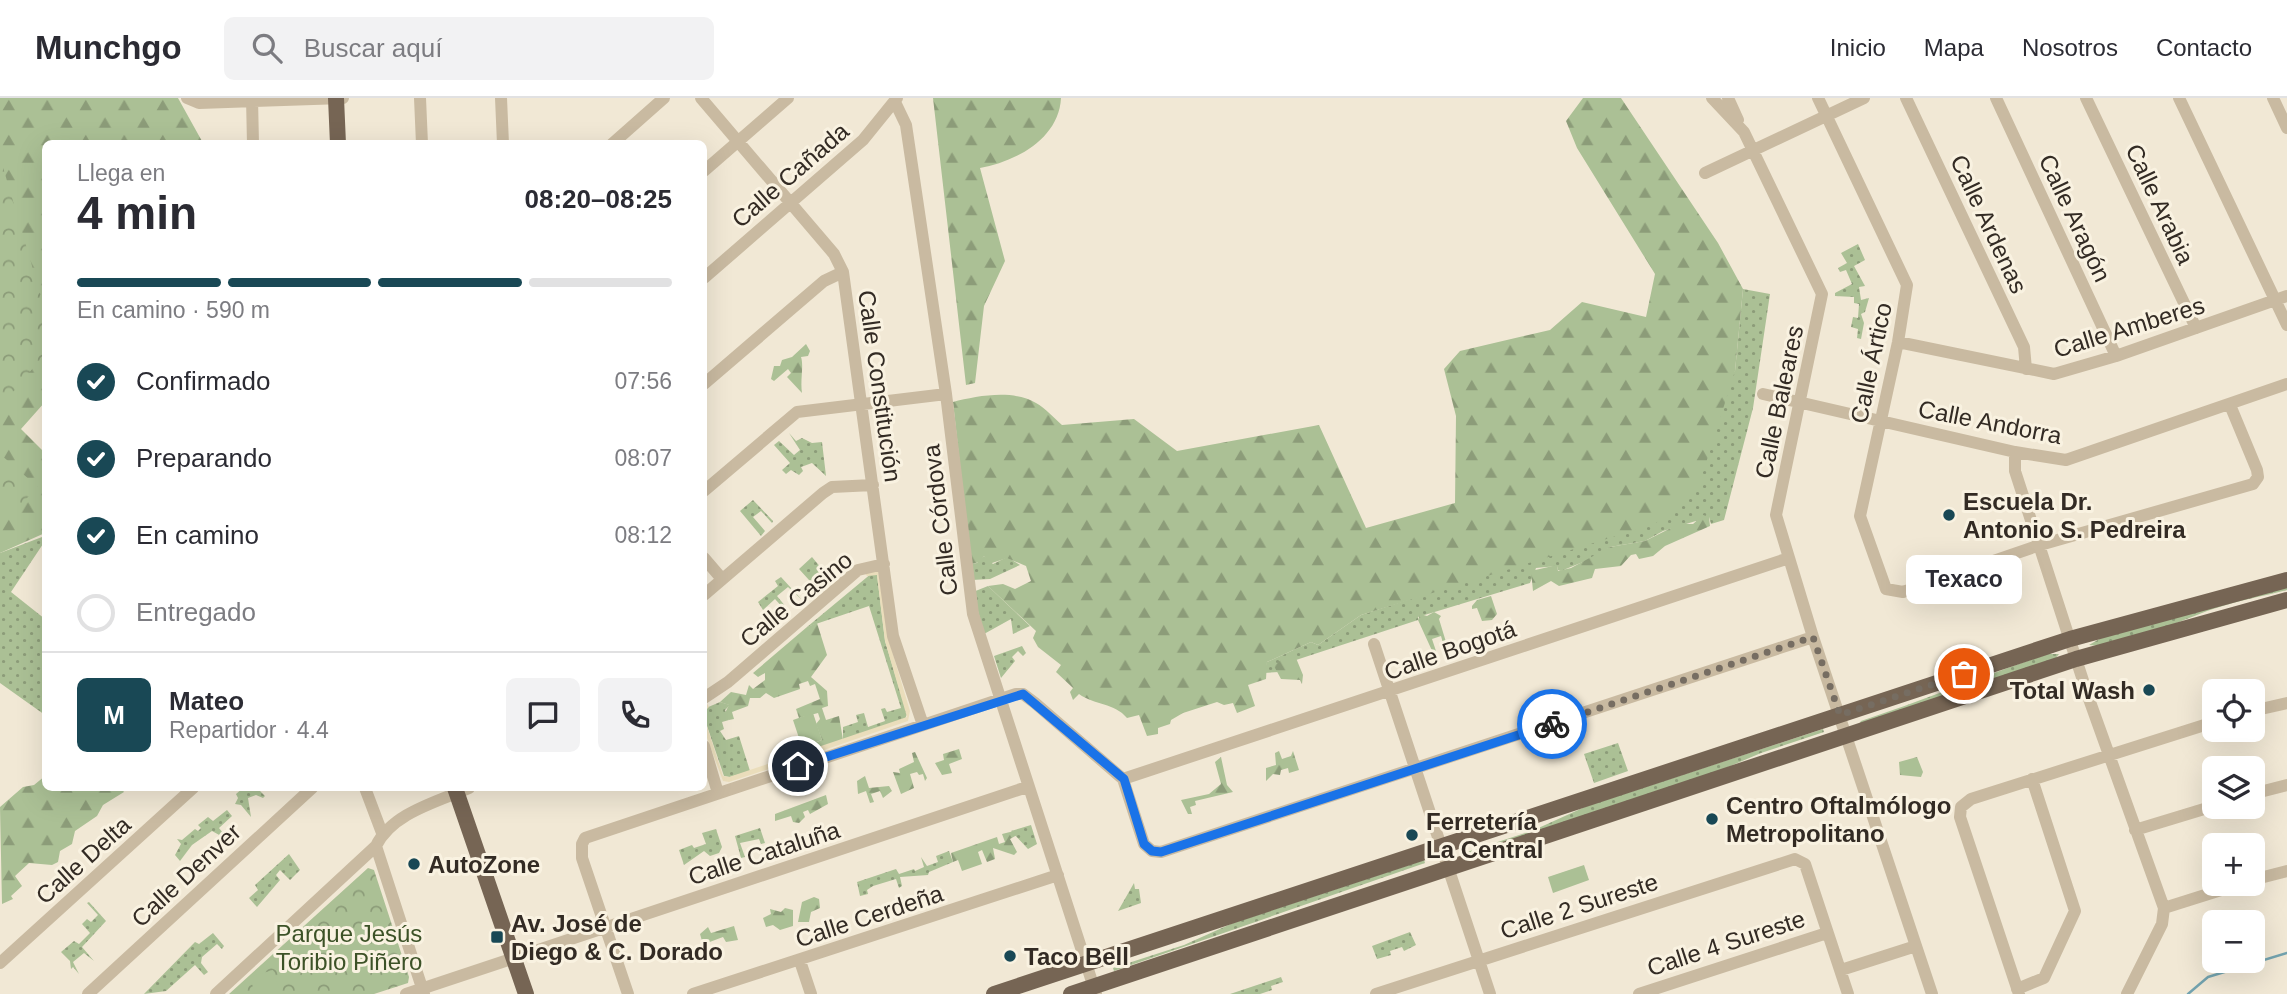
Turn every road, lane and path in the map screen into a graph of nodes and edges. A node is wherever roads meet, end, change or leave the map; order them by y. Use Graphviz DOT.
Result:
graph roads {
  1 [pos="187,98"];
  2 [pos="336,98"];
  3 [pos="344,98"];
  4 [pos="420,98"];
  5 [pos="501,98"];
  6 [pos="664,98"];
  7 [pos="701,98"];
  8 [pos="788,98"];
  9 [pos="1712,98"];
  10 [pos="1728,98"];
  11 [pos="1818,98"];
  12 [pos="1864,98"];
  13 [pos="1906,98"];
  14 [pos="1996,98"];
  15 [pos="2086,98"];
  16 [pos="2179,98"];
  17 [pos="2273,98"];
  18 [pos="252,100"];
  19 [pos="896,100"];
  20 [pos="1827,115"];
  21 [pos="2287,128"];
  22 [pos="1744,132"];
  23 [pos="253,140"];
  24 [pos="338,140"];
  25 [pos="422,140"];
  26 [pos="503,140"];
  27 [pos="617,140"];
  28 [pos="738,141"];
  29 [pos="1752,149"];
  30 [pos="707,168"];
  31 [pos="1705,173"];
  32 [pos="790,203"];
  33 [pos="843,272"];
  34 [pos="707,275"];
  35 [pos="2281,298"];
  36 [pos="2287,325"];
  37 [pos="2196,328"];
  38 [pos="1898,342"];
  39 [pos="2116,356"];
  40 [pos="2026,369"];
  41 [pos="707,381"];
  42 [pos="2287,384"];
  43 [pos="946,394"];
  44 [pos="1763,394"];
  45 [pos="1801,403"];
  46 [pos="862,404"];
  47 [pos="2230,405"];
  48 [pos="1881,421"];
  49 [pos="2015,452"];
  50 [pos="873,485"];
  51 [pos="707,488"];
  52 [pos="2040,545"];
  53 [pos="1789,558"];
  54 [pos="707,562"];
  55 [pos="884,564"];
  56 [pos="722,579"];
  57 [pos="2287,580"];
  58 [pos="707,592"];
  59 [pos="2287,600"];
  60 [pos="1813,637"];
  61 [pos="2070,639"];
  62 [pos="1374,644"];
  63 [pos="2076,659"];
  64 [pos="1390,692"];
  65 [pos="707,696"];
  66 [pos="999,699"];
  67 [pos="2287,703"];
  68 [pos="2265,708"];
  69 [pos="1840,715"];
  70 [pos="923,725"];
  71 [pos="2202,727"];
  72 [pos="1847,735"];
  73 [pos="2108,754"];
  74 [pos="707,756"];
  75 [pos="1416,769"];
  76 [pos="1124,779"];
  77 [pos="2032,779"];
  78 [pos="2287,785"];
  79 [pos="1027,787"];
  80 [pos="190,791"];
  81 [pos="309,791"];
  82 [pos="366,791"];
  83 [pos="456,791"];
  84 [pos="461,791"];
  85 [pos="2265,791"];
  86 [pos="718,793"];
  87 [pos="2202,810"];
  88 [pos="2135,830"];
  89 [pos="382,833"];
  90 [pos="376,846"];
  91 [pos="1442,847"];
  92 [pos="1449,867"];
  93 [pos="2287,871"];
  94 [pos="1058,875"];
  95 [pos="2265,877"];
  96 [pos="2202,896"];
  97 [pos="2164,908"];
  98 [pos="605,928"];
  99 [pos="1826,933"];
  100 [pos="1916,946"];
  101 [pos="514,957"];
  102 [pos="1479,960"];
  103 [pos="800,961"];
  104 [pos="0,964"];
  105 [pos="1087,964"];
  106 [pos="1841,970"];
  107 [pos="1095,990"];
  108 [pos="423,991"];
  109 [pos="2018,991"];
  110 [pos="88,994"];
  111 [pos="216,994"];
  112 [pos="406,994"];
  113 [pos="526,994"];
  114 [pos="628,994"];
  115 [pos="694,994"];
  116 [pos="811,994"];
  117 [pos="994,994"];
  118 [pos="1071,994"];
  119 [pos="1376,994"];
  120 [pos="1490,994"];
  121 [pos="1639,994"];
  122 [pos="1848,994"];
  123 [pos="1932,994"];
  124 [pos="2127,994"];
  1 -- 18 [label="street"];
  2 -- 3 [label="street"];
  2 -- 18 [label="street"];
  2 -- 24 [label="main road"];
  4 -- 25 [label="street"];
  5 -- 26 [label="street"];
  6 -- 27 [label="street"];
  7 -- 28 [label="street, Calle Constitución"];
  8 -- 28 [label="street"];
  9 -- 22 [label="street, Calle Baleares"];
  10 -- 22 [label="street"];
  11 -- 20 [label="street, Calle Ártico"];
  12 -- 20 [label="street"];
  13 -- 40 [label="street, Calle Ardenas"];
  14 -- 39 [label="street, Calle Aragón"];
  15 -- 37 [label="street, Calle Arabia"];
  16 -- 35 [label="street"];
  17 -- 21 [label="street"];
  18 -- 23 [label="street"];
  19 -- 32 [label="street, Calle Cañada"];
  19 -- 43 [label="street, Calle Córdova"];
  20 -- 29 [label="street"];
  20 -- 38 [label="street, Calle Ártico"];
  22 -- 29 [label="street, Calle Baleares"];
  28 -- 30 [label="street"];
  28 -- 32 [label="street, Calle Constitución"];
  29 -- 31 [label="street"];
  29 -- 45 [label="street, Calle Baleares"];
  32 -- 33 [label="street, Calle Constitución"];
  32 -- 34 [label="street, Calle Cañada"];
  33 -- 41 [label="street"];
  33 -- 46 [label="street, Calle Constitución"];
  35 -- 36 [label="street"];
  35 -- 37 [label="street, Calle Amberes"];
  37 -- 39 [label="street, Calle Amberes"];
  38 -- 40 [label="street, Calle Amberes"];
  38 -- 48 [label="street, Calle Ártico"];
  39 -- 40 [label="street, Calle Amberes"];
  42 -- 47 [label="street, Calle Andorra"];
  43 -- 46 [label="street"];
  43 -- 66 [label="street, Calle Córdova"];
  44 -- 45 [label="street, Calle Andorra"];
  45 -- 48 [label="street, Calle Andorra"];
  45 -- 53 [label="street, Calle Baleares"];
  46 -- 50 [label="street, Calle Constitución"];
  46 -- 51 [label="street"];
  47 -- 49 [label="street, Calle Andorra"];
  47 -- 52 [label="street"];
  48 -- 49 [label="street, Calle Andorra"];
  48 -- 52 [label="street, Calle Ártico"];
  49 -- 52 [label="street"];
  50 -- 55 [label="street, Calle Constitución"];
  50 -- 56 [label="street"];
  52 -- 61 [label="street"];
  53 -- 60 [label="street, Calle Baleares"];
  53 -- 64 [label="street, Calle Bogotá"];
  54 -- 56 [label="street"];
  55 -- 65 [label="street, Calle Casino"];
  55 -- 70 [label="street, Calle Constitución"];
  56 -- 58 [label="street"];
  57 -- 61 [label="main road"];
  59 -- 63 [label="main road"];
  60 -- 69 [label="street, Calle Baleares"];
  60 -- 75 [label="street"];
  61 -- 63 [label="street"];
  61 -- 69 [label="main road"];
  62 -- 64 [label="street"];
  63 -- 72 [label="main road"];
  63 -- 73 [label="street"];
  64 -- 75 [label="street"];
  64 -- 76 [label="street, Calle Bogotá"];
  66 -- 70 [label="street"];
  66 -- 76 [label="street"];
  66 -- 79 [label="street"];
  67 -- 68 [label="street"];
  69 -- 72 [label="street, Calle Baleares"];
  69 -- 91 [label="main road"];
  70 -- 86 [label="street"];
  71 -- 73 [label="street"];
  72 -- 92 [label="main road"];
  72 -- 100 [label="street, Calle Baleares"];
  73 -- 77 [label="street"];
  73 -- 88 [label="street"];
  74 -- 86 [label="street"];
  75 -- 76 [label="street"];
  75 -- 91 [label="street"];
  77 -- 109 [label="street"];
  77 -- 109 [label="street"];
  78 -- 85 [label="street"];
  79 -- 94 [label="street"];
  79 -- 98 [label="street, Calle Cataluña"];
  80 -- 104 [label="street, Calle Delta"];
  81 -- 110 [label="street, Calle Denver"];
  82 -- 89 [label="street"];
  83 -- 89 [label="street"];
  84 -- 101 [label="main road"];
  86 -- 98 [label="street"];
  87 -- 88 [label="street"];
  88 -- 97 [label="street"];
  89 -- 90 [label="street"];
  90 -- 108 [label="street"];
  90 -- 111 [label="street"];
  91 -- 92 [label="street"];
  91 -- 105 [label="main road"];
  92 -- 102 [label="street"];
  92 -- 107 [label="main road"];
  93 -- 95 [label="street"];
  94 -- 103 [label="street, Calle Cerdeña"];
  94 -- 105 [label="street"];
  96 -- 97 [label="street"];
  97 -- 124 [label="street"];
  98 -- 101 [label="street, Calle Cataluña"];
  98 -- 114 [label="street"];
  99 -- 102 [label="street, Calle 2 Sureste"];
  99 -- 106 [label="street"];
  99 -- 121 [label="street, Calle 4 Sureste"];
  100 -- 106 [label="street"];
  100 -- 123 [label="street, Calle Baleares"];
  101 -- 108 [label="street, Calle Cataluña"];
  101 -- 113 [label="main road"];
  102 -- 119 [label="street, Calle 2 Sureste"];
  102 -- 120 [label="street"];
  103 -- 115 [label="street, Calle Cerdeña"];
  103 -- 116 [label="street"];
  105 -- 107 [label="street"];
  105 -- 117 [label="main road"];
  106 -- 122 [label="street"];
  107 -- 118 [label="main road"];
  108 -- 112 [label="street, Calle Cataluña"];
}
